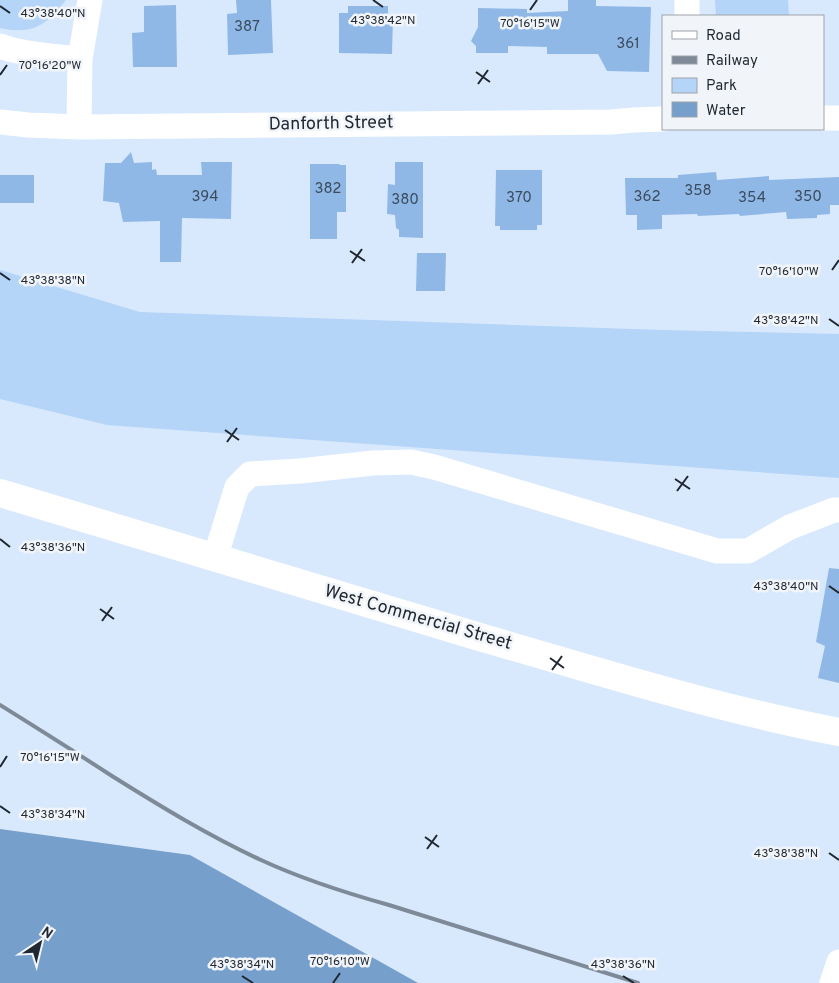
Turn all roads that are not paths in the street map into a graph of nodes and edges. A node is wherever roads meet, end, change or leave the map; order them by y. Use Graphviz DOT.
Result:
graph roads {
  1 [pos="90,0"];
  2 [pos="687,0"];
  3 [pos="687,15"];
  4 [pos="0,46"];
  5 [pos="80,59"];
  6 [pos="824,118"];
  7 [pos="839,118"];
  8 [pos="662,120"];
  9 [pos="0,122"];
  10 [pos="79,127"];
  11 [pos="0,493"];
  12 [pos="839,510"];
  13 [pos="215,558"];
  14 [pos="839,732"];
  15 [pos="839,962"];
  16 [pos="832,983"];
  1 -- 5 [label="street"];
  2 -- 3 [label="street"];
  4 -- 5 [label="street"];
  5 -- 10 [label="street"];
  6 -- 7 [label="street"];
  8 -- 10 [label="street, Danforth Street"];
  9 -- 10 [label="street, Danforth Street"];
  11 -- 13 [label="main road, West Commercial Street"];
  12 -- 13 [label="street"];
  13 -- 14 [label="main road, West Commercial Street"];
  15 -- 16 [label="street"];
}
